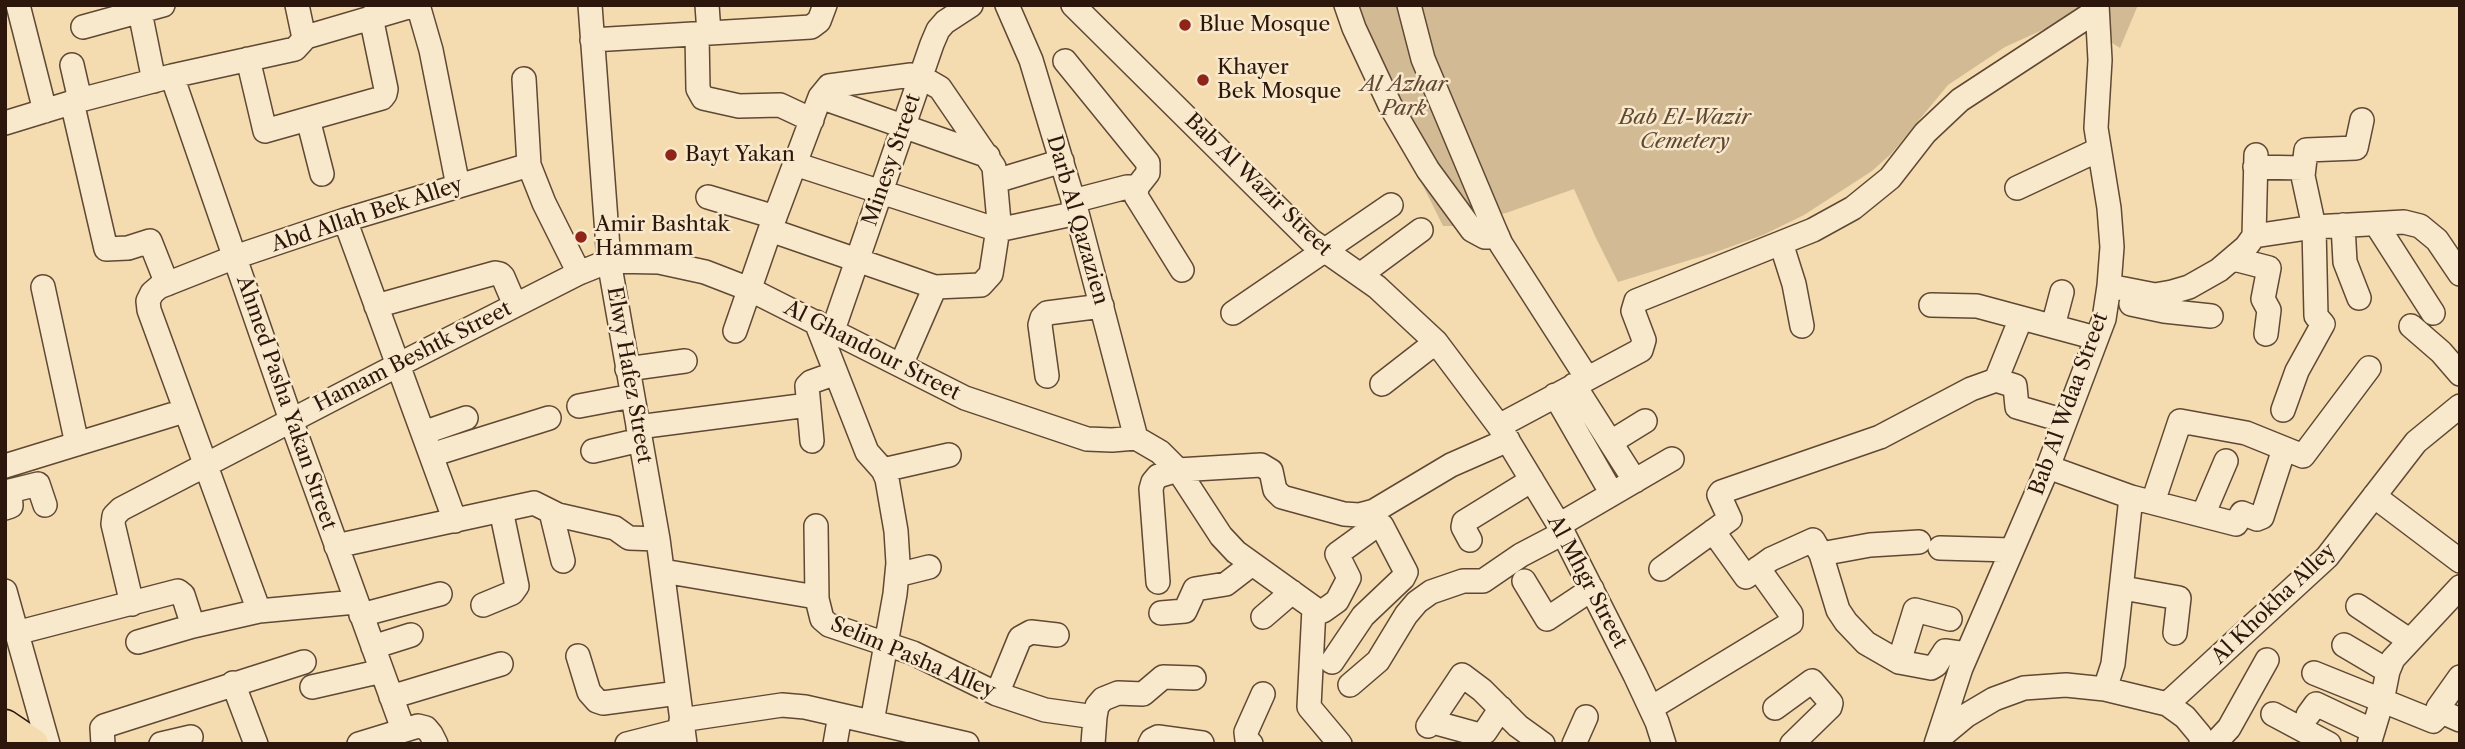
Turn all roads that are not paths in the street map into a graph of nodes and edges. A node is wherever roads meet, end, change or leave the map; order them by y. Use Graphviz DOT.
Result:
graph roads {
  1 [pos="18,5"];
  2 [pos="163,5"];
  3 [pos="297,5"];
  4 [pos="416,5"];
  5 [pos="590,5"];
  6 [pos="707,5"];
  7 [pos="825,5"];
  8 [pos="971,5"];
  9 [pos="1007,5"];
  10 [pos="1073,5"];
  11 [pos="1346,5"];
  12 [pos="1409,5"];
  13 [pos="141,8"];
  14 [pos="2096,8"];
  15 [pos="371,17"];
  16 [pos="83,27"];
  17 [pos="703,33"];
  18 [pos="304,38"];
  19 [pos="592,40"];
  20 [pos="248,59"];
  21 [pos="1065,61"];
  22 [pos="72,65"];
  23 [pos="921,77"];
  24 [pos="163,78"];
  25 [pos="524,79"];
  26 [pos="820,97"];
  27 [pos="76,101"];
  28 [pos="45,111"];
  29 [pos="308,119"];
  30 [pos="812,120"];
  31 [pos="2362,120"];
  32 [pos="5,123"];
  33 [pos="905,127"];
  34 [pos="2098,150"];
  35 [pos="988,156"];
  36 [pos="2305,158"];
  37 [pos="1062,161"];
  38 [pos="795,164"];
  39 [pos="529,165"];
  40 [pos="322,174"];
  41 [pos="996,181"];
  42 [pos="457,186"];
  43 [pos="1137,187"];
  44 [pos="2017,188"];
  45 [pos="881,192"];
  46 [pos="708,197"];
  47 [pos="1391,205"];
  48 [pos="1075,207"];
  49 [pos="345,220"];
  50 [pos="773,224"];
  51 [pos="2376,224"];
  52 [pos="2343,225"];
  53 [pos="2314,227"];
  54 [pos="998,230"];
  55 [pos="1421,230"];
  56 [pos="2254,236"];
  57 [pos="1498,237"];
  58 [pos="1781,243"];
  59 [pos="1324,251"];
  60 [pos="236,257"];
  61 [pos="2234,259"];
  62 [pos="857,260"];
  63 [pos="609,261"];
  64 [pos="1182,270"];
  65 [pos="579,273"];
  66 [pos="2460,274"];
  67 [pos="1360,275"];
  68 [pos="167,284"];
  69 [pos="43,287"];
  70 [pos="935,287"];
  71 [pos="749,289"];
  72 [pos="2062,292"];
  73 [pos="2108,293"];
  74 [pos="2359,298"];
  75 [pos="515,305"];
  76 [pos="1931,305"];
  77 [pos="376,306"];
  78 [pos="1102,306"];
  79 [pos="1233,313"];
  80 [pos="2432,313"];
  81 [pos="2211,316"];
  82 [pos="2021,318"];
  83 [pos="824,326"];
  84 [pos="1802,326"];
  85 [pos="2053,326"];
  86 [pos="2411,326"];
  87 [pos="735,331"];
  88 [pos="2266,334"];
  89 [pos="2096,338"];
  90 [pos="1436,342"];
  91 [pos="685,361"];
  92 [pos="398,365"];
  93 [pos="901,365"];
  94 [pos="2369,368"];
  95 [pos="627,369"];
  96 [pos="836,373"];
  97 [pos="2460,374"];
  98 [pos="1047,376"];
  99 [pos="1996,380"];
  100 [pos="1382,384"];
  101 [pos="1572,386"];
  102 [pos="632,396"];
  103 [pos="808,405"];
  104 [pos="579,406"];
  105 [pos="2460,406"];
  106 [pos="2283,410"];
  107 [pos="184,411"];
  108 [pos="466,418"];
  109 [pos="549,418"];
  110 [pos="290,420"];
  111 [pos="1645,421"];
  112 [pos="2065,421"];
  113 [pos="639,433"];
  114 [pos="1504,433"];
  115 [pos="1136,438"];
  116 [pos="812,441"];
  117 [pos="1611,442"];
  118 [pos="77,444"];
  119 [pos="427,444"];
  120 [pos="2284,449"];
  121 [pos="593,451"];
  122 [pos="949,456"];
  123 [pos="1672,459"];
  124 [pos="2226,461"];
  125 [pos="5,466"];
  126 [pos="204,466"];
  127 [pos="2048,467"];
  128 [pos="883,470"];
  129 [pos="1178,470"];
  130 [pos="1532,480"];
  131 [pos="1635,481"];
  132 [pos="1612,494"];
  133 [pos="2374,496"];
  134 [pos="2142,500"];
  135 [pos="45,505"];
  136 [pos="5,508"];
  137 [pos="501,510"];
  138 [pos="551,512"];
  139 [pos="2203,515"];
  140 [pos="455,521"];
  141 [pos="816,526"];
  142 [pos="1561,529"];
  143 [pos="1713,531"];
  144 [pos="659,539"];
  145 [pos="1470,540"];
  146 [pos="336,546"];
  147 [pos="2012,550"];
  148 [pos="1821,554"];
  149 [pos="563,561"];
  150 [pos="2460,561"];
  151 [pos="1252,564"];
  152 [pos="929,567"];
  153 [pos="1758,568"];
  154 [pos="1661,569"];
  155 [pos="663,571"];
  156 [pos="897,575"];
  157 [pos="1524,581"];
  158 [pos="1158,582"];
  159 [pos="2123,587"];
  160 [pos="2460,587"];
  161 [pos="1592,589"];
  162 [pos="1292,592"];
  163 [pos="440,594"];
  164 [pos="817,599"];
  165 [pos="132,604"];
  166 [pos="483,605"];
  167 [pos="2358,606"];
  168 [pos="359,608"];
  169 [pos="259,611"];
  170 [pos="9,612"];
  171 [pos="1161,612"];
  172 [pos="1316,612"];
  173 [pos="1263,617"];
  174 [pos="1950,618"];
  175 [pos="193,626"];
  176 [pos="2175,633"];
  177 [pos="411,635"];
  178 [pos="1057,635"];
  179 [pos="2409,640"];
  180 [pos="138,642"];
  181 [pos="886,644"];
  182 [pos="2344,645"];
  183 [pos="373,647"];
  184 [pos="1967,654"];
  185 [pos="578,656"];
  186 [pos="2267,660"];
  187 [pos="304,662"];
  188 [pos="1332,662"];
  189 [pos="1899,662"];
  190 [pos="501,664"];
  191 [pos="382,671"];
  192 [pos="2388,671"];
  193 [pos="2314,673"];
  194 [pos="2460,677"];
  195 [pos="1194,678"];
  196 [pos="233,683"];
  197 [pos="1350,685"];
  198 [pos="312,687"];
  199 [pos="2105,689"];
  200 [pos="678,693"];
  201 [pos="997,694"];
  202 [pos="1263,694"];
  203 [pos="391,696"];
  204 [pos="2382,701"];
  205 [pos="2167,704"];
  206 [pos="1501,708"];
  207 [pos="1651,708"];
  208 [pos="1775,708"];
  209 [pos="2273,713"];
  210 [pos="840,715"];
  211 [pos="2308,715"];
  212 [pos="2451,716"];
  213 [pos="1095,717"];
  214 [pos="1586,717"];
  215 [pos="872,722"];
  216 [pos="683,732"];
  217 [pos="397,735"];
  218 [pos="191,737"];
  219 [pos="2371,738"];
  220 [pos="1937,742"];
  221 [pos="1202,743"];
  222 [pos="48,744"];
  223 [pos="103,744"];
  224 [pos="161,744"];
  225 [pos="256,744"];
  226 [pos="359,744"];
  227 [pos="436,744"];
  228 [pos="627,744"];
  229 [pos="835,744"];
  230 [pos="967,744"];
  231 [pos="1093,744"];
  232 [pos="1150,744"];
  233 [pos="1251,744"];
  234 [pos="1340,744"];
  235 [pos="1543,744"];
  236 [pos="1574,744"];
  237 [pos="1664,744"];
  238 [pos="1792,744"];
  239 [pos="2202,744"];
  240 [pos="2214,744"];
  241 [pos="2329,744"];
  1 -- 28 [label="street"];
  2 -- 13 [label="street"];
  3 -- 18 [label="street"];
  4 -- 15 [label="street"];
  4 -- 42 [label="street"];
  5 -- 19 [label="street, Elwy Hafez Street"];
  6 -- 17 [label="street"];
  7 -- 17 [label="street"];
  8 -- 23 [label="street, Minesy Street"];
  9 -- 37 [label="street, Darb Al Qazazien"];
  10 -- 59 [label="street, Bab Al Wazir Street"];
  11 -- 57 [label="street"];
  12 -- 57 [label="street"];
  13 -- 16 [label="street"];
  13 -- 24 [label="street, Ahmed Pasha Yakan Street"];
  14 -- 34 [label="street, Bab Al Wdaa Street"];
  14 -- 58 [label="street"];
  15 -- 18 [label="street"];
  15 -- 29 [label="street"];
  17 -- 19 [label="street"];
  17 -- 30 [label="street"];
  18 -- 20 [label="street"];
  19 -- 63 [label="street, Elwy Hafez Street"];
  20 -- 24 [label="street"];
  20 -- 29 [label="street"];
  21 -- 43 [label="street"];
  22 -- 27 [label="street"];
  23 -- 26 [label="street"];
  23 -- 33 [label="street, Minesy Street"];
  23 -- 35 [label="street"];
  24 -- 27 [label="street"];
  24 -- 60 [label="street, Ahmed Pasha Yakan Street"];
  25 -- 39 [label="street"];
  26 -- 30 [label="street"];
  26 -- 33 [label="street"];
  27 -- 28 [label="street"];
  27 -- 68 [label="street"];
  28 -- 32 [label="street"];
  29 -- 40 [label="street"];
  30 -- 38 [label="street"];
  31 -- 36 [label="street"];
  33 -- 35 [label="street"];
  33 -- 45 [label="street, Minesy Street"];
  34 -- 44 [label="street"];
  34 -- 73 [label="street, Bab Al Wdaa Street"];
  35 -- 41 [label="street"];
  36 -- 53 [label="street"];
  36 -- 56 [label="street"];
  37 -- 41 [label="street"];
  37 -- 48 [label="street, Darb Al Qazazien"];
  38 -- 45 [label="street"];
  38 -- 50 [label="street"];
  39 -- 42 [label="street, Abd Allah Bek Alley"];
  39 -- 65 [label="street"];
  41 -- 54 [label="street"];
  42 -- 49 [label="street, Abd Allah Bek Alley"];
  43 -- 48 [label="street"];
  43 -- 64 [label="street"];
  45 -- 54 [label="street"];
  45 -- 62 [label="street, Minesy Street"];
  46 -- 50 [label="street"];
  47 -- 59 [label="street"];
  48 -- 54 [label="street"];
  48 -- 78 [label="street, Darb Al Qazazien"];
  49 -- 60 [label="street, Abd Allah Bek Alley"];
  49 -- 77 [label="street"];
  50 -- 62 [label="street"];
  50 -- 71 [label="street"];
  51 -- 52 [label="street"];
  51 -- 66 [label="street"];
  51 -- 80 [label="street"];
  52 -- 53 [label="street"];
  52 -- 74 [label="street"];
  53 -- 56 [label="street"];
  53 -- 106 [label="street"];
  54 -- 70 [label="street"];
  55 -- 67 [label="street"];
  56 -- 61 [label="street"];
  57 -- 101 [label="street"];
  58 -- 84 [label="street"];
  58 -- 101 [label="street"];
  59 -- 67 [label="street, Bab Al Wazir Street"];
  59 -- 79 [label="street"];
  60 -- 68 [label="street, Abd Allah Bek Alley"];
  60 -- 110 [label="street, Ahmed Pasha Yakan Street"];
  61 -- 73 [label="street"];
  61 -- 88 [label="street"];
  62 -- 70 [label="street"];
  62 -- 83 [label="street, Minesy Street"];
  63 -- 65 [label="street, Hamam Beshtk Street"];
  63 -- 71 [label="street, Al Ghandour Street"];
  63 -- 95 [label="street, Elwy Hafez Street"];
  65 -- 75 [label="street, Hamam Beshtk Street"];
  67 -- 90 [label="street, Bab Al Wazir Street"];
  68 -- 107 [label="street"];
  69 -- 118 [label="street"];
  70 -- 93 [label="street"];
  71 -- 83 [label="street, Al Ghandour Street"];
  71 -- 87 [label="street"];
  72 -- 85 [label="street"];
  73 -- 81 [label="street"];
  73 -- 89 [label="street, Bab Al Wdaa Street"];
  75 -- 77 [label="street"];
  75 -- 92 [label="street, Hamam Beshtk Street"];
  76 -- 82 [label="street"];
  77 -- 92 [label="street"];
  78 -- 98 [label="street"];
  78 -- 115 [label="street, Darb Al Qazazien"];
  82 -- 85 [label="street"];
  82 -- 99 [label="street"];
  83 -- 93 [label="street, Al Ghandour Street"];
  83 -- 96 [label="street"];
  85 -- 89 [label="street"];
  86 -- 97 [label="street"];
  89 -- 112 [label="street, Bab Al Wdaa Street"];
  90 -- 100 [label="street"];
  90 -- 114 [label="street, Bab Al Wazir Street"];
  91 -- 95 [label="street"];
  92 -- 110 [label="street, Hamam Beshtk Street"];
  92 -- 119 [label="street"];
  93 -- 115 [label="street, Al Ghandour Street"];
  94 -- 120 [label="street"];
  95 -- 102 [label="street, Elwy Hafez Street"];
  96 -- 103 [label="street"];
  96 -- 128 [label="street"];
  99 -- 112 [label="street"];
  99 -- 143 [label="street"];
  101 -- 114 [label="street"];
  101 -- 117 [label="street"];
  101 -- 132 [label="street"];
  102 -- 104 [label="street"];
  102 -- 113 [label="street, Elwy Hafez Street"];
  103 -- 113 [label="street"];
  103 -- 116 [label="street"];
  105 -- 133 [label="street, Al Khokha Alley"];
  107 -- 118 [label="street"];
  107 -- 126 [label="street"];
  108 -- 119 [label="street"];
  109 -- 119 [label="street"];
  110 -- 126 [label="street, Hamam Beshtk Street"];
  110 -- 146 [label="street, Ahmed Pasha Yakan Street"];
  111 -- 117 [label="street"];
  112 -- 127 [label="street, Bab Al Wdaa Street"];
  113 -- 121 [label="street"];
  113 -- 144 [label="street, Elwy Hafez Street"];
  114 -- 129 [label="street"];
  114 -- 130 [label="street, Al Mhgr Street"];
  115 -- 129 [label="street"];
  117 -- 131 [label="street"];
  118 -- 125 [label="street"];
  119 -- 140 [label="street"];
  120 -- 134 [label="street"];
  120 -- 139 [label="street"];
  122 -- 128 [label="street"];
  123 -- 131 [label="street"];
  124 -- 139 [label="street"];
  126 -- 165 [label="street, Hamam Beshtk Street"];
  126 -- 169 [label="street"];
  127 -- 134 [label="street"];
  127 -- 147 [label="street, Bab Al Wdaa Street"];
  128 -- 156 [label="street"];
  129 -- 151 [label="street"];
  129 -- 158 [label="street"];
  130 -- 142 [label="street, Al Mhgr Street"];
  130 -- 145 [label="street"];
  131 -- 132 [label="street"];
  132 -- 142 [label="street"];
  133 -- 150 [label="street"];
  133 -- 205 [label="street, Al Khokha Alley"];
  134 -- 139 [label="street"];
  134 -- 159 [label="street"];
  135 -- 136 [label="street"];
  137 -- 138 [label="street"];
  137 -- 140 [label="street"];
  137 -- 166 [label="street"];
  138 -- 144 [label="street"];
  138 -- 149 [label="street"];
  140 -- 146 [label="street"];
  141 -- 164 [label="street"];
  142 -- 161 [label="street, Al Mhgr Street"];
  142 -- 197 [label="street"];
  143 -- 153 [label="street"];
  143 -- 154 [label="street"];
  144 -- 155 [label="street, Elwy Hafez Street"];
  146 -- 168 [label="street, Ahmed Pasha Yakan Street"];
  147 -- 148 [label="street"];
  147 -- 184 [label="street, Bab Al Wdaa Street"];
  148 -- 153 [label="street"];
  148 -- 189 [label="street"];
  151 -- 162 [label="street"];
  151 -- 171 [label="street"];
  152 -- 156 [label="street"];
  153 -- 207 [label="street"];
  155 -- 164 [label="street, Selim Pasha Alley"];
  155 -- 200 [label="street, Elwy Hafez Street"];
  156 -- 181 [label="street"];
  157 -- 161 [label="street"];
  159 -- 176 [label="street"];
  159 -- 199 [label="street"];
  160 -- 179 [label="street"];
  161 -- 207 [label="street, Al Mhgr Street"];
  162 -- 172 [label="street"];
  162 -- 173 [label="street"];
  163 -- 168 [label="street"];
  164 -- 181 [label="street, Selim Pasha Alley"];
  165 -- 170 [label="street"];
  165 -- 175 [label="street"];
  167 -- 179 [label="street"];
  168 -- 169 [label="street"];
  168 -- 183 [label="street, Ahmed Pasha Yakan Street"];
  169 -- 175 [label="street"];
  170 -- 222 [label="street"];
  172 -- 188 [label="street"];
  172 -- 234 [label="street"];
  174 -- 189 [label="street"];
  175 -- 180 [label="street"];
  177 -- 183 [label="street"];
  178 -- 201 [label="street"];
  179 -- 192 [label="street"];
  181 -- 201 [label="street, Selim Pasha Alley"];
  181 -- 215 [label="street"];
  182 -- 192 [label="street"];
  183 -- 191 [label="street, Ahmed Pasha Yakan Street"];
  184 -- 189 [label="street"];
  184 -- 220 [label="street, Bab Al Wdaa Street"];
  185 -- 200 [label="street"];
  186 -- 240 [label="street"];
  187 -- 196 [label="street"];
  190 -- 203 [label="street"];
  191 -- 198 [label="street"];
  191 -- 203 [label="street, Ahmed Pasha Yakan Street"];
  192 -- 204 [label="street"];
  193 -- 204 [label="street"];
  194 -- 212 [label="street"];
  195 -- 213 [label="street"];
  196 -- 223 [label="street"];
  196 -- 225 [label="street"];
  199 -- 205 [label="street"];
  199 -- 220 [label="street"];
  200 -- 216 [label="street, Elwy Hafez Street"];
  201 -- 213 [label="street, Selim Pasha Alley"];
  202 -- 233 [label="street"];
  203 -- 217 [label="street, Ahmed Pasha Yakan Street"];
  204 -- 212 [label="street"];
  204 -- 219 [label="street"];
  205 -- 239 [label="street"];
  206 -- 206 [label="street"];
  206 -- 235 [label="street"];
  207 -- 237 [label="street, Al Mhgr Street"];
  208 -- 238 [label="street"];
  209 -- 241 [label="street"];
  210 -- 215 [label="street"];
  210 -- 216 [label="street"];
  210 -- 229 [label="street"];
  211 -- 219 [label="street"];
  213 -- 231 [label="street"];
  214 -- 236 [label="street"];
  215 -- 230 [label="street"];
  216 -- 228 [label="street"];
  217 -- 226 [label="street"];
  217 -- 227 [label="street"];
  218 -- 224 [label="street"];
  221 -- 232 [label="street"];
}
